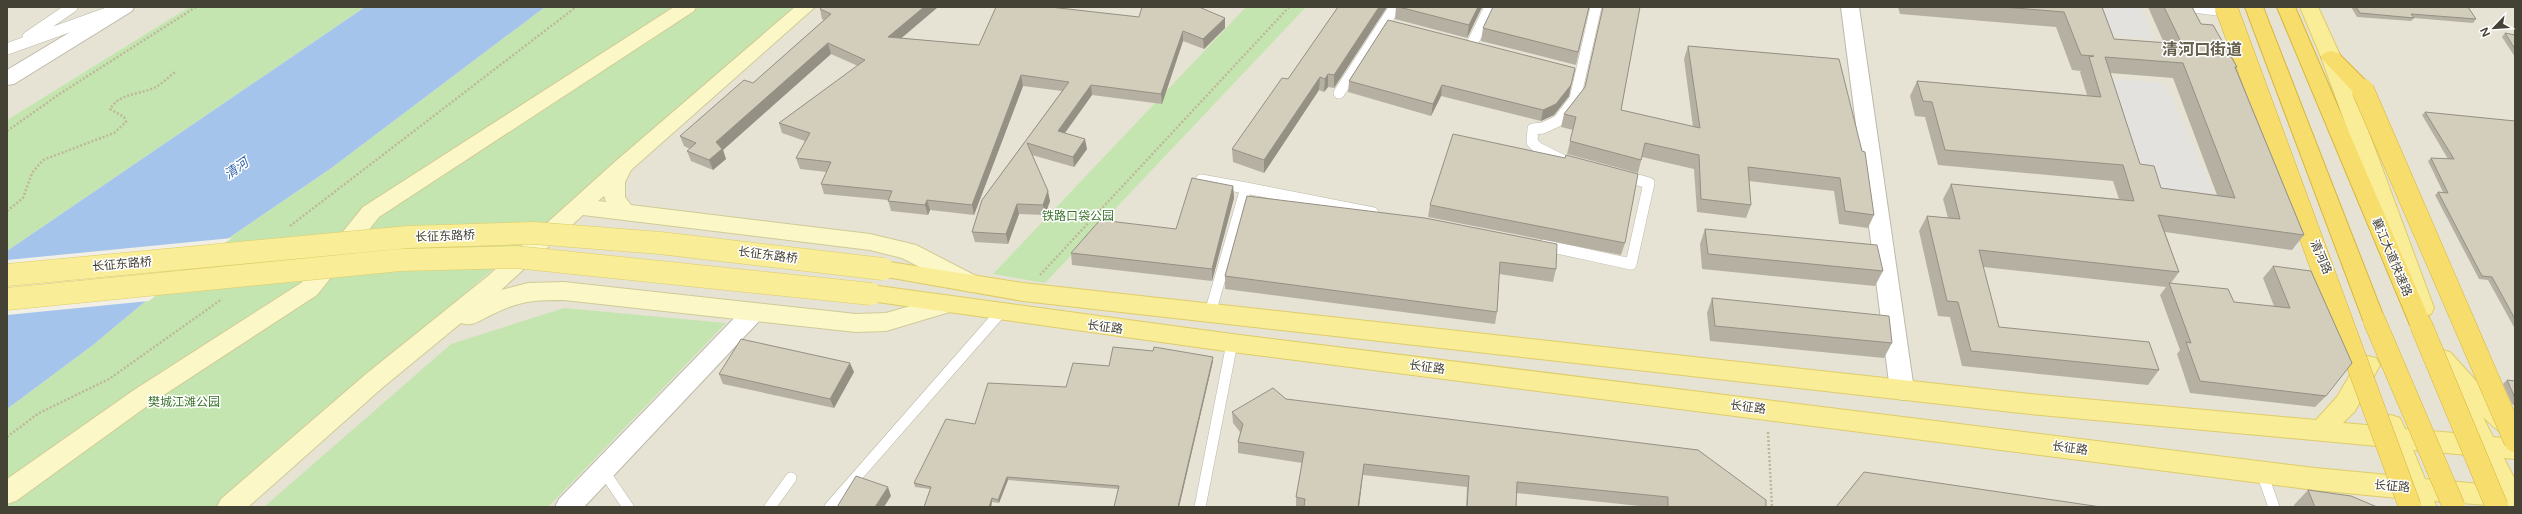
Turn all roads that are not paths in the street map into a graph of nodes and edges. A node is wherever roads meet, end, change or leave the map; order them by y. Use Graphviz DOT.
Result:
graph roads {
  1 [pos="72,7"];
  2 [pos="124,7"];
  3 [pos="687,7"];
  4 [pos="806,7"];
  5 [pos="1394,7"];
  6 [pos="1490,7"];
  7 [pos="1596,7"];
  8 [pos="1850,7"];
  9 [pos="2193,7"];
  10 [pos="2254,7"];
  11 [pos="2286,7"];
  12 [pos="2309,7"];
  13 [pos="2220,8"];
  14 [pos="1471,46"];
  15 [pos="8,48"];
  16 [pos="2331,57"];
  17 [pos="7,79"];
  18 [pos="1339,93"];
  19 [pos="1569,162"];
  20 [pos="624,165"];
  21 [pos="1612,174"];
  22 [pos="1201,180"];
  23 [pos="1246,188"];
  24 [pos="579,207"];
  25 [pos="625,212"];
  26 [pos="1384,215"];
  27 [pos="1530,243"];
  28 [pos="7,275"];
  29 [pos="496,282"];
  30 [pos="974,285"];
  31 [pos="564,291"];
  32 [pos="7,299"];
  33 [pos="945,306"];
  34 [pos="754,312"];
  35 [pos="991,312"];
  36 [pos="1210,313"];
  37 [pos="433,335"];
  38 [pos="1232,343"];
  39 [pos="2442,360"];
  40 [pos="2368,365"];
  41 [pos="1902,390"];
  42 [pos="2515,428"];
  43 [pos="2321,431"];
  44 [pos="2395,438"];
  45 [pos="2515,441"];
  46 [pos="2486,446"];
  47 [pos="2515,449"];
  48 [pos="604,470"];
  49 [pos="2262,473"];
  50 [pos="791,478"];
  51 [pos="2315,479"];
  52 [pos="7,493"];
  53 [pos="2417,501"];
  54 [pos="2510,502"];
  55 [pos="230,507"];
  56 [pos="568,507"];
  57 [pos="628,507"];
  58 [pos="770,507"];
  59 [pos="830,507"];
  60 [pos="1200,507"];
  61 [pos="2274,507"];
  62 [pos="2371,507"];
  63 [pos="2454,507"];
  1 -- 15 [label="lane"];
  2 -- 15 [label="lane"];
  2 -- 17 [label="street"];
  3 -- 52 [label="street"];
  4 -- 20 [label="street"];
  5 -- 18 [label="lane"];
  6 -- 14 [label="lane"];
  7 -- 19 [label="lane"];
  8 -- 41 [label="street"];
  9 -- 13 [label="lane"];
  10 -- 63 [label="highway, bridge"];
  11 -- 54 [label="highway, 襄江大道快速路, bridge"];
  12 -- 16 [label="main road"];
  13 -- 40 [label="main road, 清河路"];
  13 -- 53 [label="highway, bridge"];
  16 -- 39 [label="main road"];
  16 -- 45 [label="highway, bridge"];
  20 -- 24 [label="street"];
  20 -- 25 [label="street"];
  21 -- 27 [label="lane"];
  22 -- 23 [label="lane"];
  23 -- 26 [label="lane"];
  23 -- 36 [label="lane"];
  24 -- 25 [label="street"];
  24 -- 29 [label="street"];
  25 -- 30 [label="street"];
  28 -- 30 [label="main road, 长征东路桥, bridge"];
  29 -- 31 [label="street"];
  29 -- 37 [label="street"];
  30 -- 36 [label="main road, 长征路"];
  31 -- 34 [label="street"];
  31 -- 37 [label="street"];
  32 -- 33 [label="main road, 长征东路桥, bridge"];
  33 -- 34 [label="street"];
  33 -- 35 [label="main road, 长征路"];
  34 -- 48 [label="street"];
  35 -- 38 [label="main road, 长征路"];
  35 -- 59 [label="lane"];
  36 -- 41 [label="main road, 长征路"];
  37 -- 55 [label="street"];
  38 -- 49 [label="main road, 长征路"];
  38 -- 60 [label="lane"];
  39 -- 42 [label="main road"];
  39 -- 46 [label="main road"];
  40 -- 43 [label="main road"];
  40 -- 44 [label="main road, 清河路"];
  41 -- 43 [label="main road, 长征路"];
  43 -- 44 [label="main road, 长征路"];
  44 -- 46 [label="main road, 长征路"];
  44 -- 53 [label="main road, 清河路"];
  46 -- 47 [label="main road, 长征路"];
  46 -- 54 [label="main road"];
  48 -- 56 [label="street"];
  48 -- 57 [label="lane"];
  49 -- 51 [label="main road, 长征路"];
  49 -- 61 [label="lane"];
  50 -- 58 [label="lane"];
  51 -- 53 [label="main road, 长征路"];
  51 -- 62 [label="main road"];
  53 -- 54 [label="main road, 长征路"];
}
